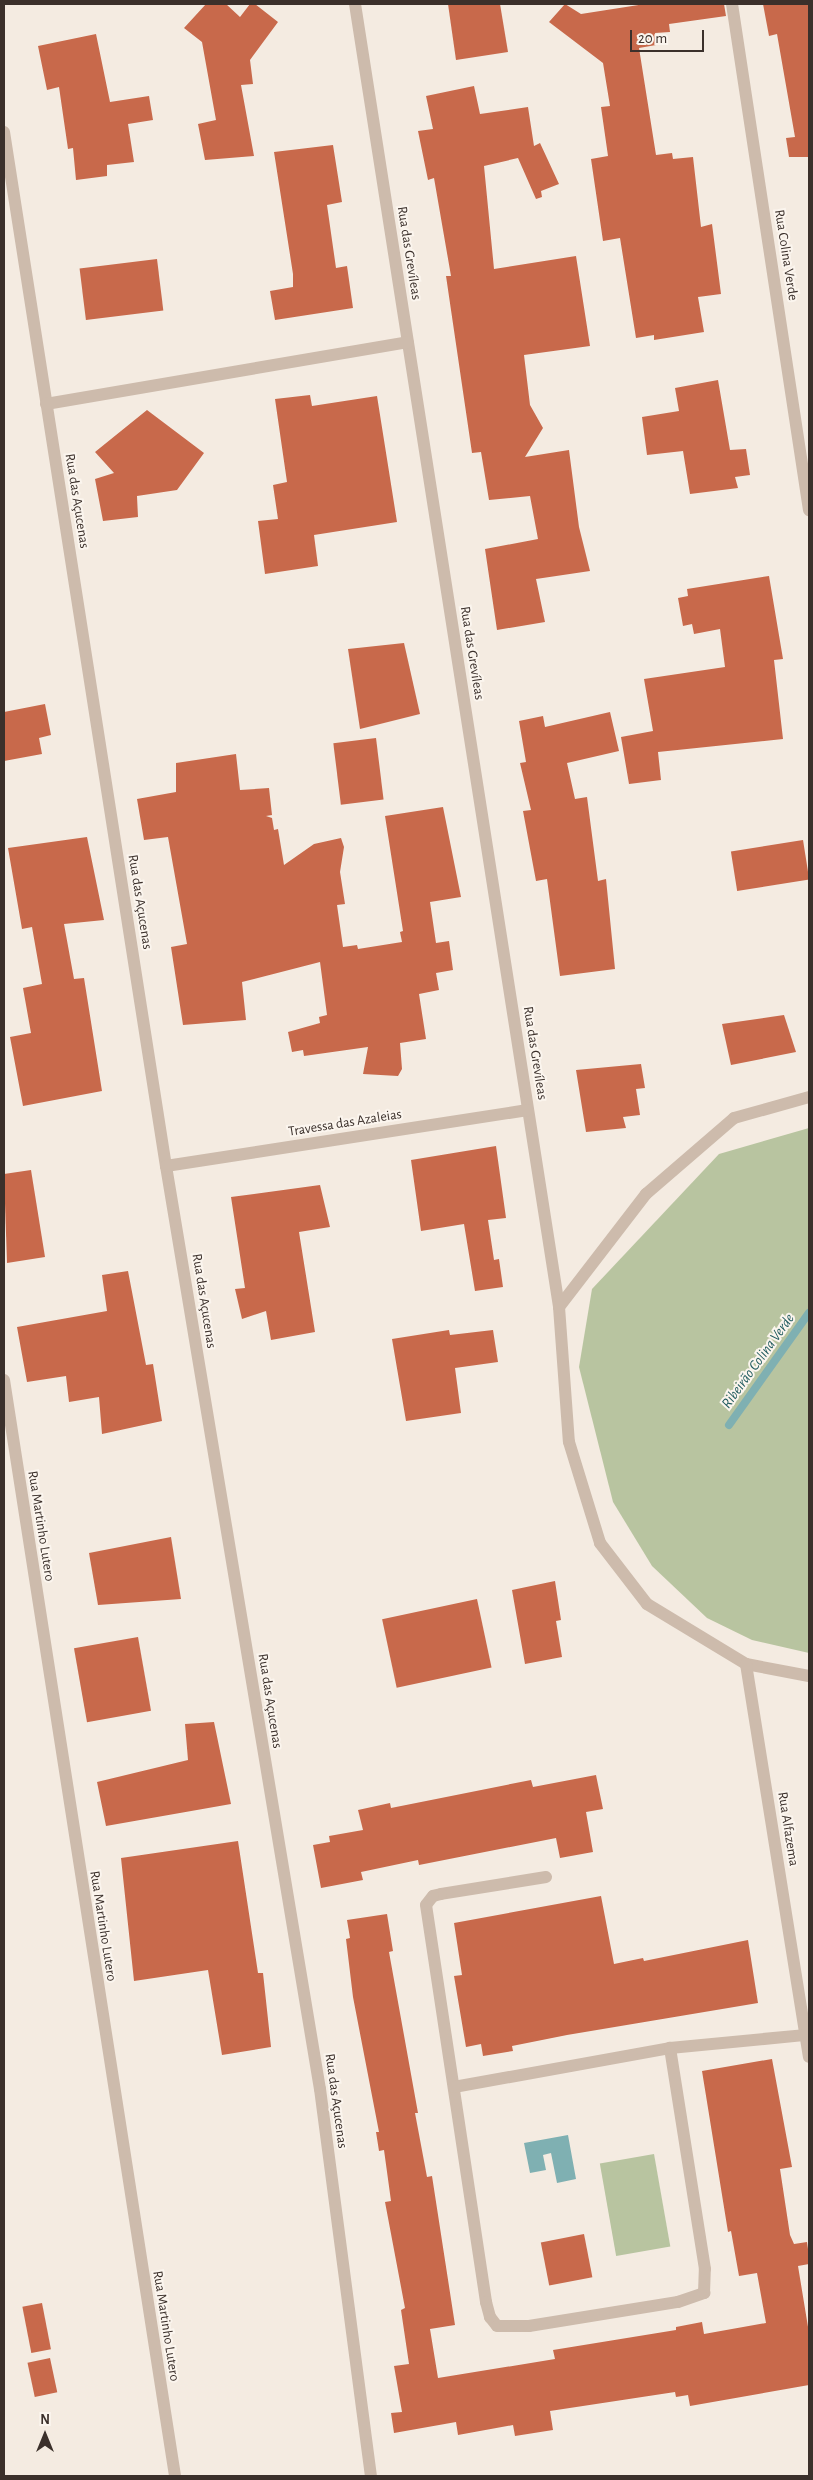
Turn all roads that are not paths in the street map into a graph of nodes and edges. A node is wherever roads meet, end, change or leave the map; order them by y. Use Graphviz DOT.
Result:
graph roads {
  1 [pos="355,4"];
  2 [pos="732,4"];
  3 [pos="4,132"];
  4 [pos="408,342"];
  5 [pos="46,404"];
  6 [pos="809,510"];
  7 [pos="809,1097"];
  8 [pos="528,1110"];
  9 [pos="166,1166"];
  10 [pos="559,1307"];
  11 [pos="4,1380"];
  12 [pos="746,1664"];
  13 [pos="809,1676"];
  14 [pos="546,1877"];
  15 [pos="806,2035"];
  16 [pos="670,2048"];
  17 [pos="809,2057"];
  18 [pos="454,2086"];
  19 [pos="175,2476"];
  20 [pos="370,2476"];
  1 -- 4 [label="street, Rua das Grevíleas"];
  2 -- 6 [label="street, Rua Colina Verde"];
  3 -- 5 [label="street, Rua das Açucenas"];
  4 -- 5 [label="street"];
  4 -- 8 [label="street, Rua das Grevíleas"];
  5 -- 9 [label="street, Rua das Açucenas"];
  7 -- 10 [label="street"];
  8 -- 9 [label="street, Travessa das Azaleias"];
  8 -- 10 [label="street, Rua das Grevíleas"];
  9 -- 20 [label="street, Rua das Açucenas"];
  10 -- 12 [label="street, Rua das Grevíleas"];
  11 -- 19 [label="street, Rua Martinho Lutero"];
  12 -- 13 [label="street"];
  12 -- 15 [label="street, Rua Alfazema"];
  14 -- 18 [label="street"];
  15 -- 16 [label="street"];
  15 -- 17 [label="street, Rua Alfazema"];
  16 -- 18 [label="street"];
  16 -- 18 [label="street"];
}
